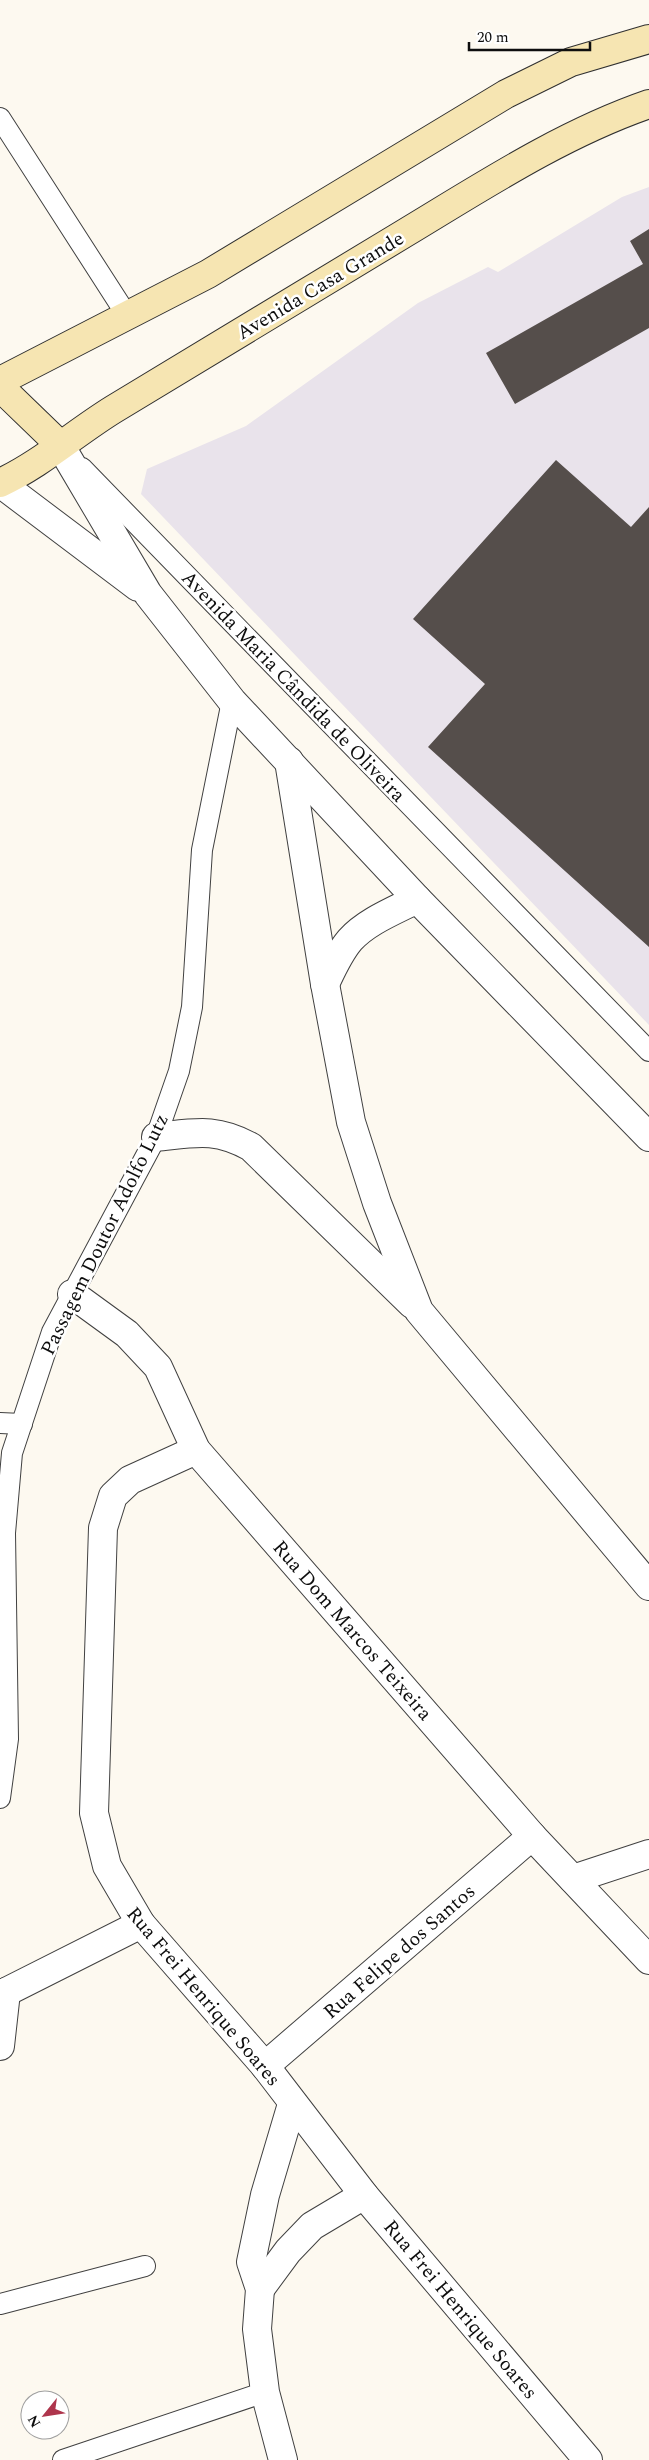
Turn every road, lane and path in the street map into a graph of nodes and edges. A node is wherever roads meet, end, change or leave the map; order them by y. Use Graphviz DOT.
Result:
graph roads {
  1 [pos="649,39"];
  2 [pos="649,104"];
  3 [pos="0,118"];
  4 [pos="128,317"];
  5 [pos="0,381"];
  6 [pos="0,387"];
  7 [pos="60,445"];
  8 [pos="0,483"];
  9 [pos="148,594"];
  10 [pos="232,701"];
  11 [pos="289,761"];
  12 [pos="417,899"];
  13 [pos="325,984"];
  14 [pos="649,1051"];
  15 [pos="156,1137"];
  16 [pos="649,1137"];
  17 [pos="72,1294"];
  18 [pos="419,1311"];
  19 [pos="0,1423"];
  20 [pos="22,1424"];
  21 [pos="196,1450"];
  22 [pos="649,1586"];
  23 [pos="4,1737"];
  24 [pos="0,1798"];
  25 [pos="532,1836"];
  26 [pos="649,1854"];
  27 [pos="573,1879"];
  28 [pos="141,1924"];
  29 [pos="648,1954"];
  30 [pos="3,1993"];
  31 [pos="0,2046"];
  32 [pos="265,2066"];
  33 [pos="292,2104"];
  34 [pos="364,2195"];
  35 [pos="145,2266"];
  36 [pos="260,2289"];
  37 [pos="0,2304"];
  38 [pos="266,2392"];
  39 [pos="63,2460"];
  40 [pos="283,2460"];
  41 [pos="588,2460"];
  1 -- 4 [label="main road"];
  2 -- 7 [label="main road, Avenida Casa Grande"];
  3 -- 4 [label="lane"];
  4 -- 5 [label="main road"];
  6 -- 7 [label="main road"];
  7 -- 8 [label="main road, Avenida Casa Grande"];
  7 -- 9 [label="street"];
  7 -- 14 [label="lane, Avenida Maria Cândida de Oliveira"];
  8 -- 9 [label="street"];
  9 -- 10 [label="street"];
  10 -- 11 [label="street"];
  10 -- 15 [label="lane, Passagem Doutor Adolfo Lutz"];
  11 -- 12 [label="street"];
  11 -- 13 [label="street"];
  12 -- 13 [label="street"];
  12 -- 16 [label="street"];
  13 -- 18 [label="street"];
  15 -- 17 [label="lane, Passagem Doutor Adolfo Lutz"];
  15 -- 18 [label="street"];
  17 -- 20 [label="lane, Passagem Doutor Adolfo Lutz"];
  17 -- 21 [label="street, Rua Dom Marcos Teixeira"];
  18 -- 22 [label="street"];
  19 -- 20 [label="lane"];
  20 -- 23 [label="lane, Passagem Doutor Adolfo Lutz"];
  21 -- 25 [label="street, Rua Dom Marcos Teixeira"];
  21 -- 28 [label="street, Rua Frei Henrique Soares"];
  23 -- 24 [label="lane, Passagem Doutor Adolfo Lutz"];
  25 -- 27 [label="street, Rua Dom Marcos Teixeira"];
  25 -- 32 [label="street, Rua Felipe dos Santos"];
  26 -- 27 [label="street"];
  27 -- 29 [label="street, Rua Dom Marcos Teixeira"];
  28 -- 30 [label="street"];
  28 -- 32 [label="street, Rua Frei Henrique Soares"];
  30 -- 31 [label="street"];
  32 -- 33 [label="street, Rua Frei Henrique Soares"];
  33 -- 34 [label="street, Rua Frei Henrique Soares"];
  33 -- 36 [label="street"];
  34 -- 36 [label="street"];
  34 -- 41 [label="street, Rua Frei Henrique Soares"];
  35 -- 37 [label="lane"];
  36 -- 38 [label="street"];
  38 -- 39 [label="lane"];
  38 -- 40 [label="street"];
}
